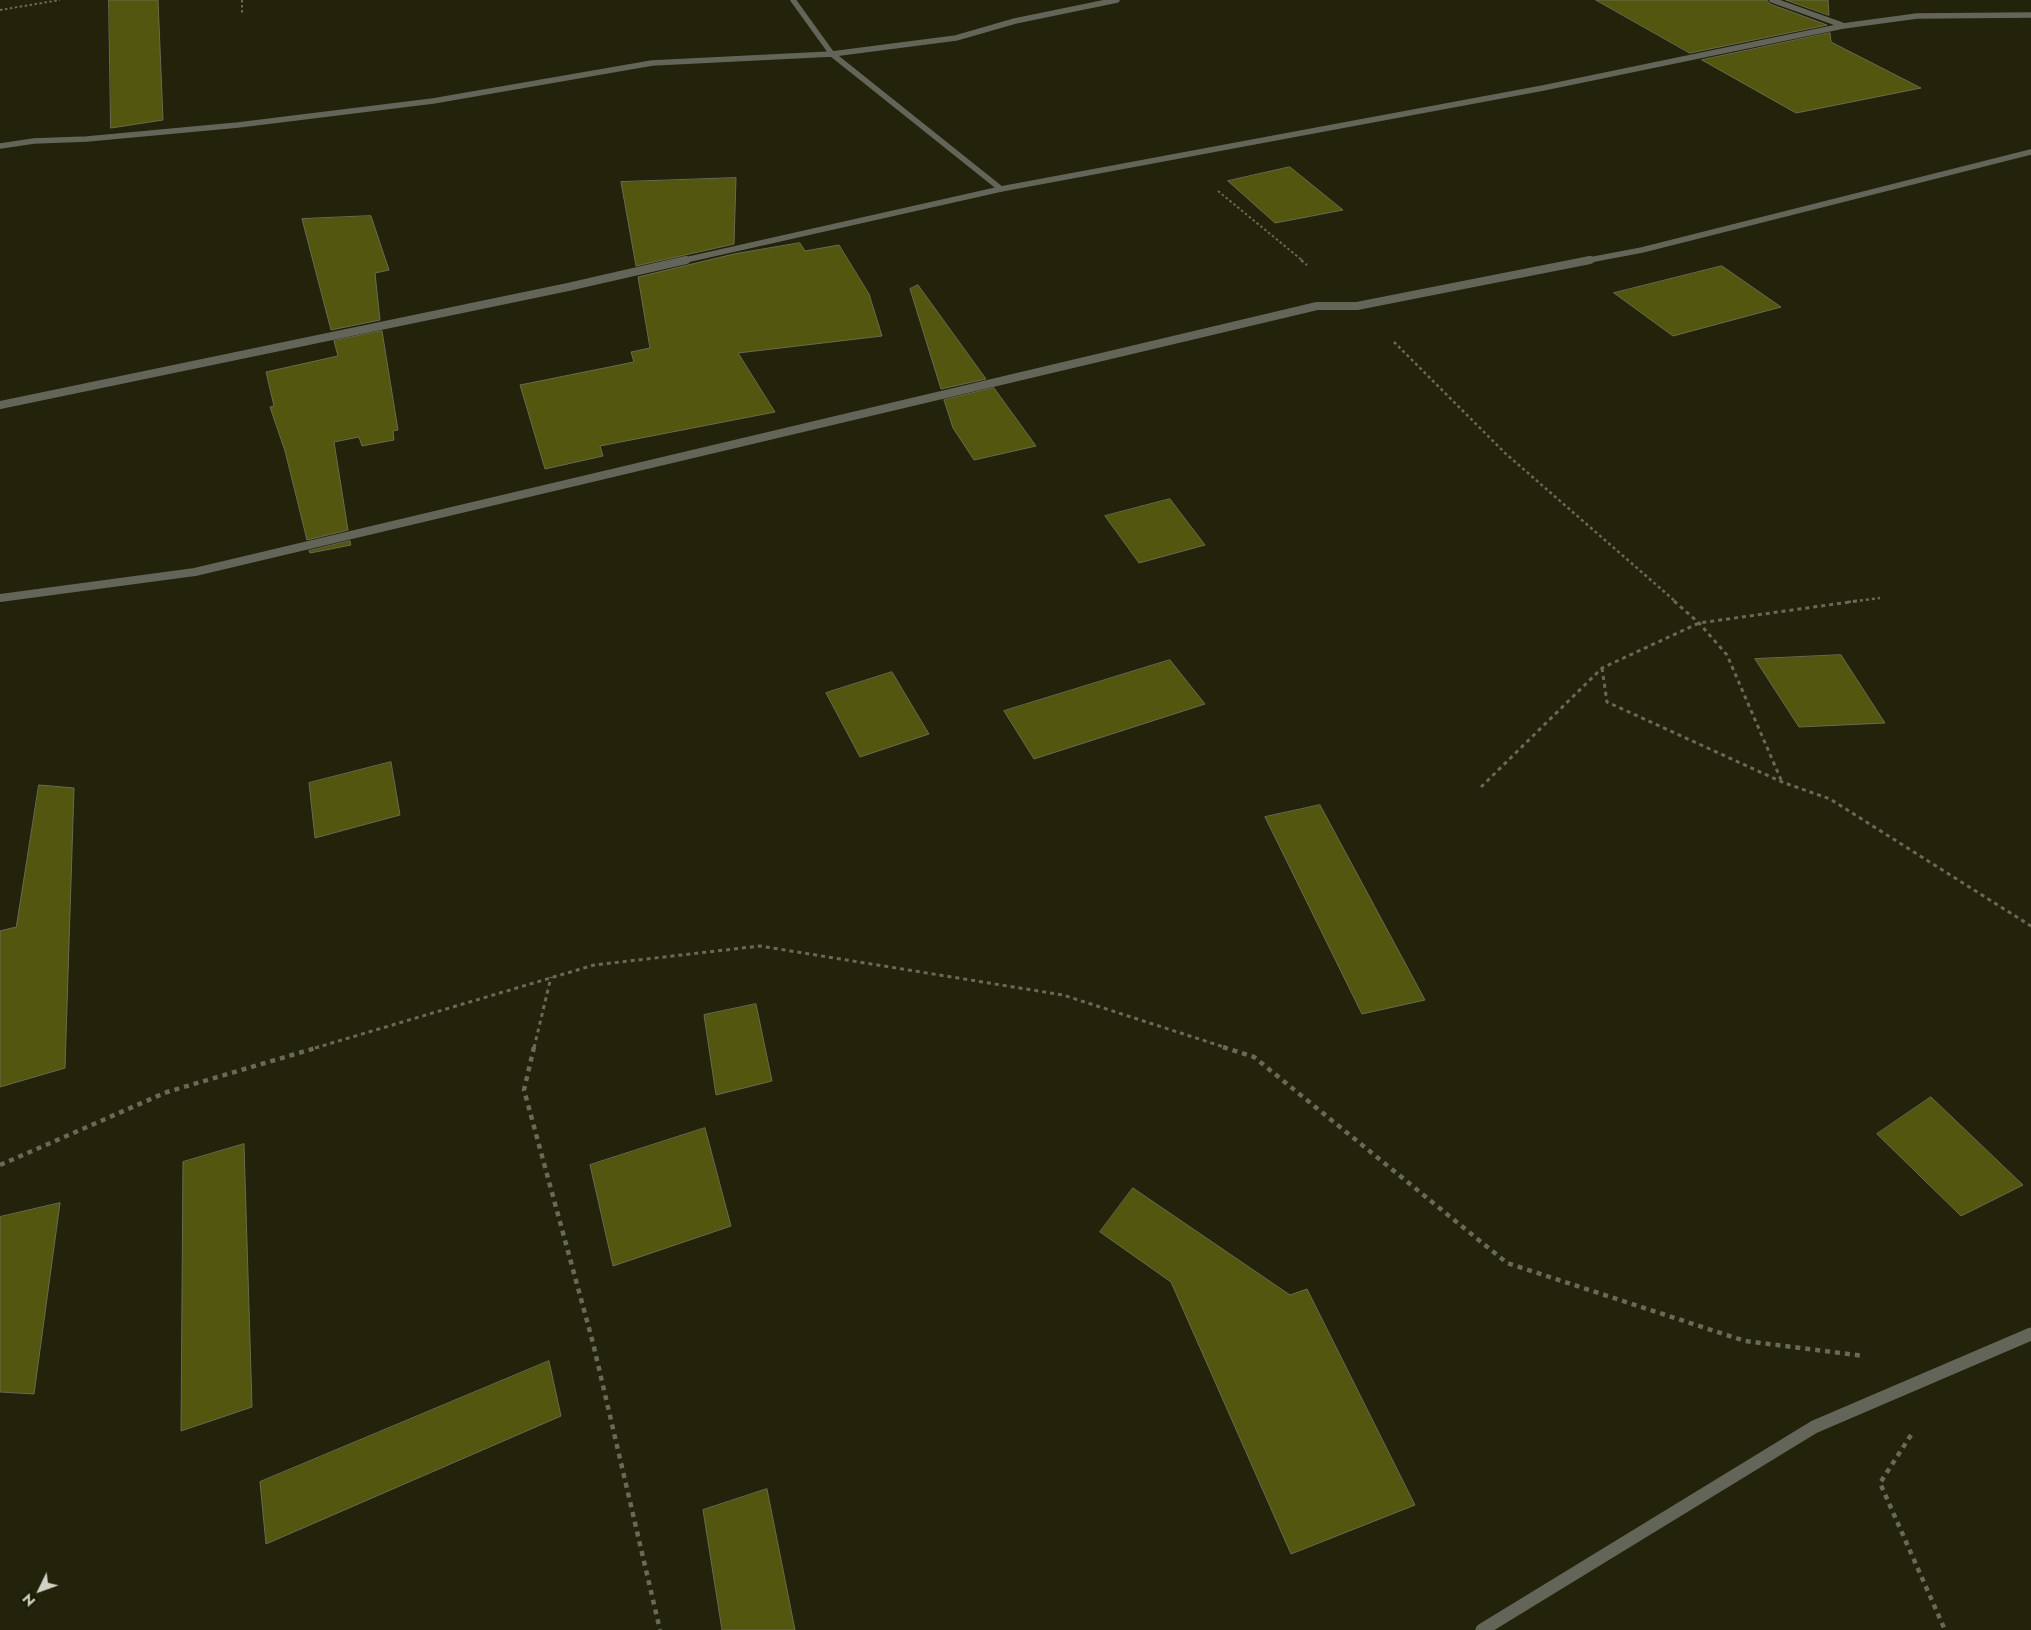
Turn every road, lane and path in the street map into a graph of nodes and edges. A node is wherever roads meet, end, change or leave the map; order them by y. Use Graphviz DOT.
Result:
graph roads {
  1 [pos="60,0"];
  2 [pos="242,0"];
  3 [pos="793,0"];
  4 [pos="1117,0"];
  5 [pos="1772,0"];
  6 [pos="0,10"];
  7 [pos="242,13"];
  8 [pos="2031,15"];
  9 [pos="1843,26"];
  10 [pos="832,54"];
  11 [pos="0,146"];
  12 [pos="2031,152"];
  13 [pos="1175,156"];
  14 [pos="1001,189"];
  15 [pos="1357,306"];
  16 [pos="0,404"];
  17 [pos="0,598"];
  18 [pos="1880,598"];
  19 [pos="1699,623"];
  20 [pos="1602,668"];
  21 [pos="1782,782"];
  22 [pos="1481,787"];
  23 [pos="2031,926"];
  24 [pos="551,977"];
  25 [pos="0,1165"];
  26 [pos="2031,1334"];
  27 [pos="1869,1357"];
  28 [pos="1912,1434"];
  29 [pos="660,1630"];
  30 [pos="1482,1630"];
  31 [pos="1945,1630"];
  1 -- 6 [label="path"];
  2 -- 7 [label="path"];
  3 -- 10 [label="street"];
  4 -- 10 [label="street"];
  5 -- 9 [label="street"];
  8 -- 9 [label="street"];
  9 -- 13 [label="street"];
  10 -- 11 [label="street"];
  10 -- 14 [label="street"];
  12 -- 15 [label="street"];
  13 -- 14 [label="street"];
  13 -- 15 [label="path"];
  14 -- 16 [label="street"];
  15 -- 17 [label="street"];
  15 -- 19 [label="path"];
  18 -- 19 [label="path"];
  19 -- 20 [label="path"];
  19 -- 21 [label="path"];
  20 -- 21 [label="path"];
  20 -- 22 [label="path"];
  21 -- 23 [label="path"];
  24 -- 25 [label="path"];
  24 -- 27 [label="path"];
  24 -- 29 [label="path"];
  26 -- 30 [label="street"];
  28 -- 31 [label="path"];
}
